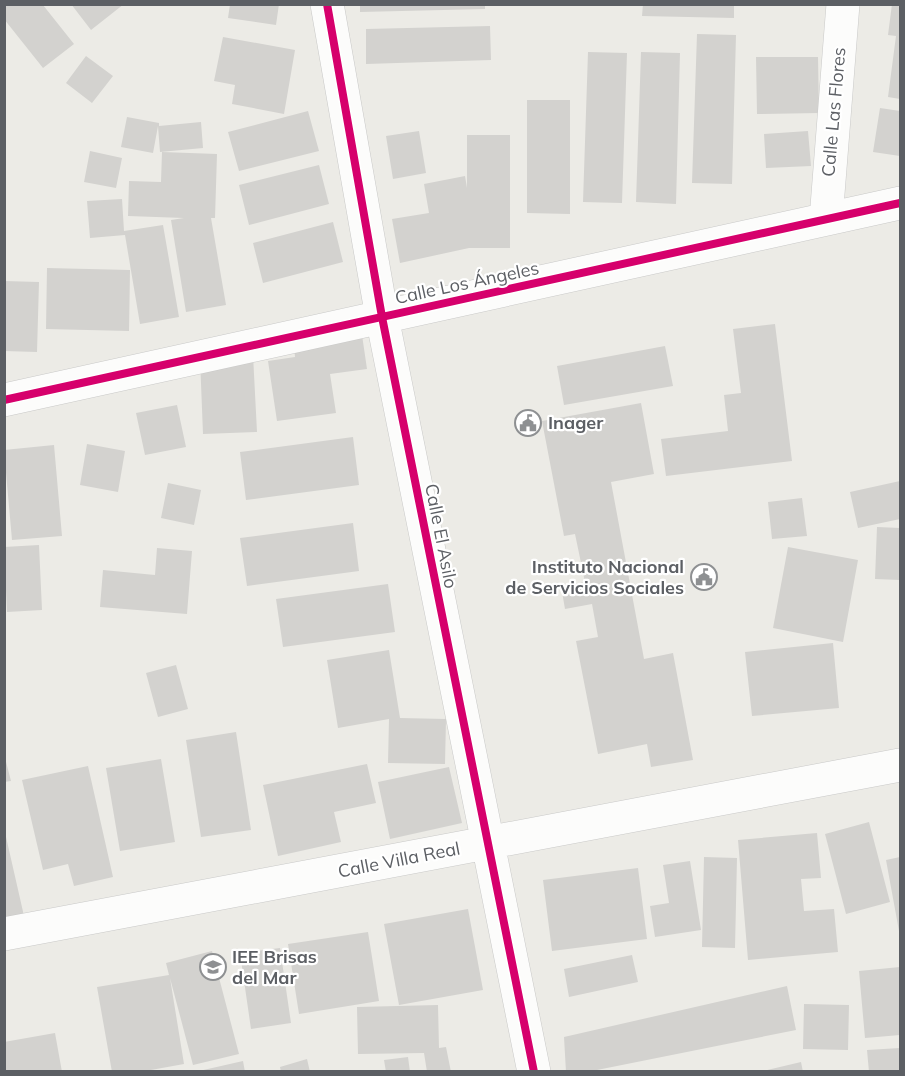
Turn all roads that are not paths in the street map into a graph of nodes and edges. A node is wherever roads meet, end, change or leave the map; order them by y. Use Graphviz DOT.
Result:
graph roads {
  1 [pos="327,4"];
  2 [pos="843,4"];
  3 [pos="900,203"];
  4 [pos="826,219"];
  5 [pos="382,317"];
  6 [pos="4,400"];
  7 [pos="900,765"];
  8 [pos="487,843"];
  9 [pos="4,934"];
  10 [pos="534,1071"];
  1 -- 5 [label="street, Calle El Asilo"];
  2 -- 4 [label="street, Calle Las Flores"];
  3 -- 4 [label="street, Calle Los Ángeles"];
  4 -- 5 [label="street, Calle Los Ángeles"];
  5 -- 6 [label="street, Calle Los Ángeles"];
  5 -- 8 [label="street, Calle El Asilo"];
  7 -- 8 [label="street, Calle Villa Real"];
  8 -- 9 [label="street, Calle Villa Real"];
  8 -- 10 [label="street, Calle El Asilo"];
}
